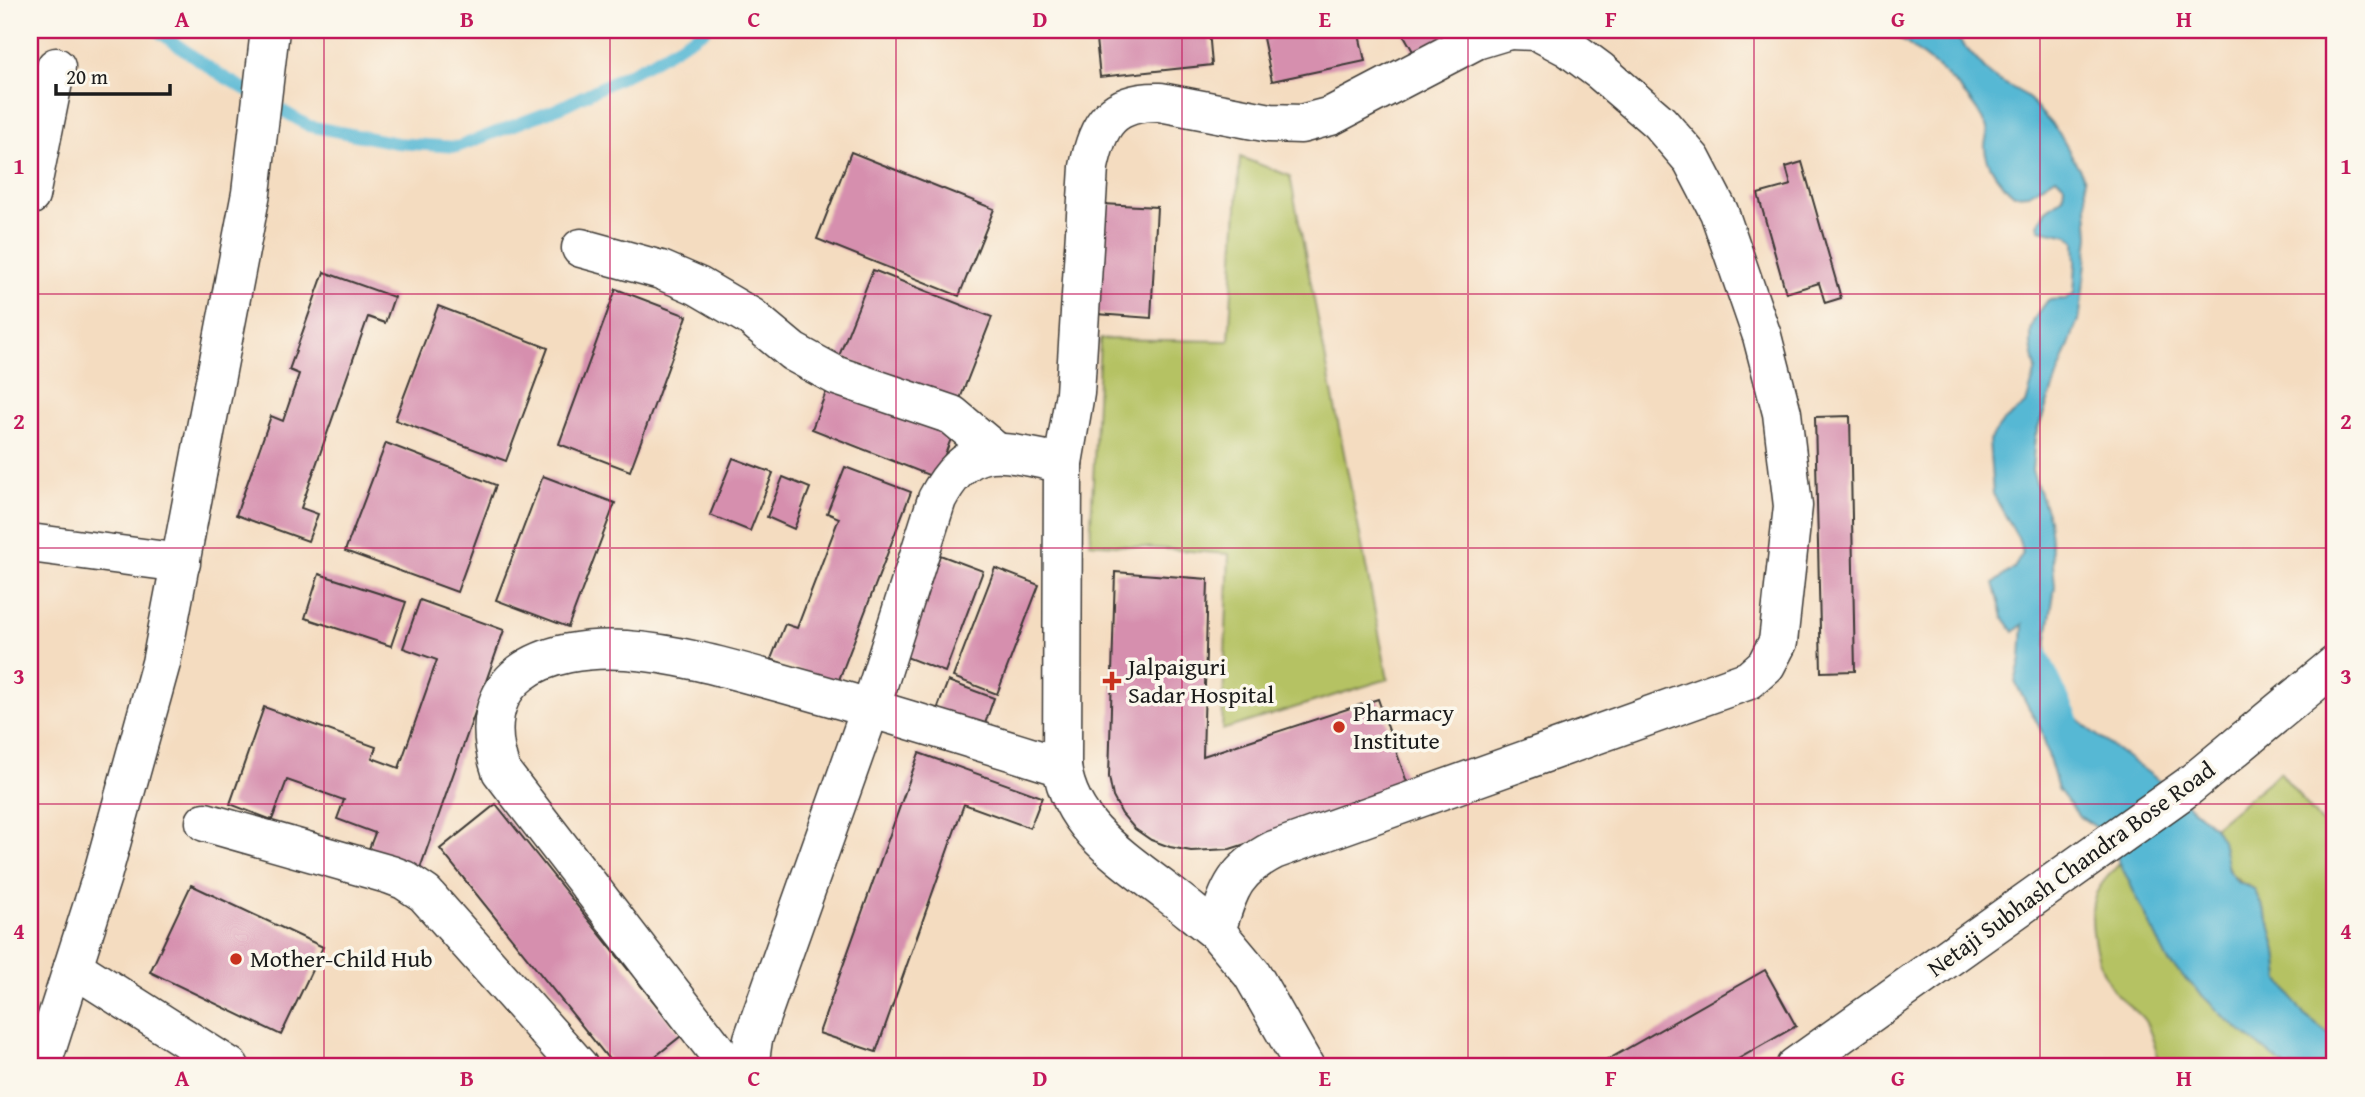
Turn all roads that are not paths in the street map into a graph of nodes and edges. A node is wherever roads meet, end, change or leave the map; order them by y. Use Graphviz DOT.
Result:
graph roads {
  1 [pos="1510,30"];
  2 [pos="269,40"];
  3 [pos="56,67"];
  4 [pos="30,196"];
  5 [pos="581,248"];
  6 [pos="996,452"];
  7 [pos="1063,463"];
  8 [pos="30,543"];
  9 [pos="181,563"];
  10 [pos="2335,665"];
  11 [pos="871,707"];
  12 [pos="1062,767"];
  13 [pos="205,822"];
  14 [pos="1216,931"];
  15 [pos="73,967"];
  16 [pos="1795,1066"];
  17 [pos="41,1067"];
  18 [pos="230,1067"];
  19 [pos="579,1067"];
  20 [pos="729,1067"];
  21 [pos="749,1067"];
  22 [pos="1305,1067"];
  1 -- 7 [label="street"];
  1 -- 14 [label="street"];
  2 -- 9 [label="street"];
  3 -- 4 [label="street"];
  5 -- 6 [label="street"];
  6 -- 7 [label="street"];
  6 -- 11 [label="street"];
  7 -- 12 [label="street"];
  8 -- 9 [label="street"];
  9 -- 15 [label="street"];
  10 -- 16 [label="street, Netaji Subhash Chandra Bose Road"];
  11 -- 12 [label="street"];
  11 -- 20 [label="street"];
  11 -- 21 [label="street"];
  12 -- 14 [label="street"];
  13 -- 19 [label="street"];
  14 -- 22 [label="street"];
  15 -- 17 [label="street"];
  15 -- 18 [label="street"];
}
